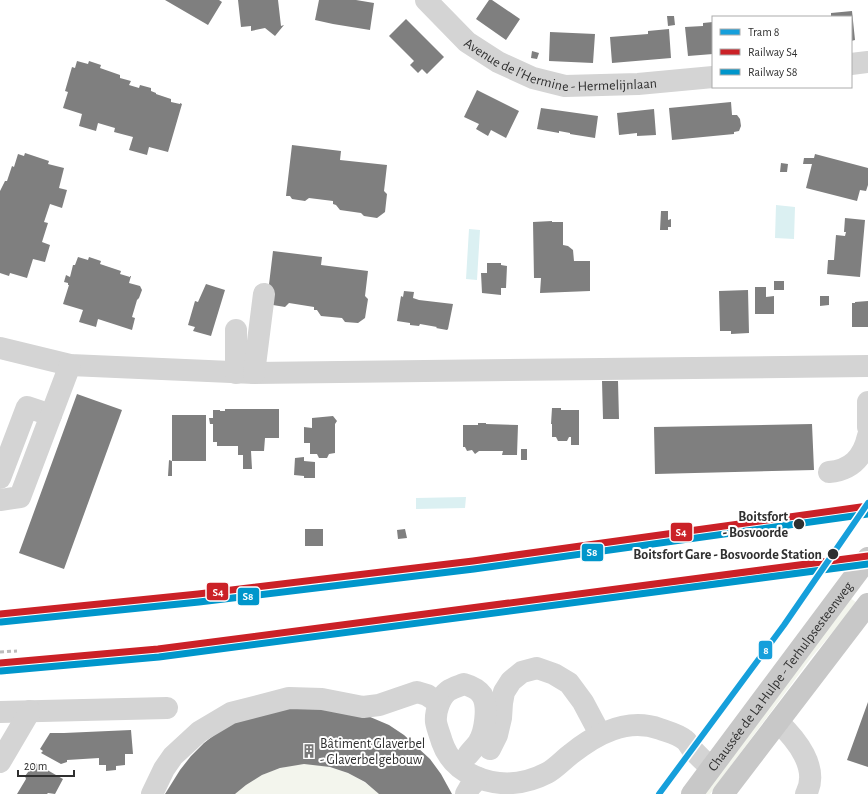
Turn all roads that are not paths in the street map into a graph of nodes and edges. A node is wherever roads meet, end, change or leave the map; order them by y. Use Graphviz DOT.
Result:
graph roads {
  1 [pos="426,0"];
  2 [pos="868,62"];
  3 [pos="852,64"];
  4 [pos="712,77"];
  5 [pos="264,294"];
  6 [pos="236,330"];
  7 [pos="0,348"];
  8 [pos="70,365"];
  9 [pos="868,366"];
  10 [pos="245,373"];
  11 [pos="868,402"];
  12 [pos="51,415"];
  13 [pos="868,427"];
  14 [pos="868,436"];
  15 [pos="829,472"];
  16 [pos="0,478"];
  17 [pos="0,500"];
  18 [pos="868,558"];
  19 [pos="868,604"];
  20 [pos="439,703"];
  21 [pos="167,708"];
  22 [pos="30,711"];
  23 [pos="0,712"];
  24 [pos="778,722"];
  25 [pos="600,734"];
  26 [pos="0,762"];
  27 [pos="712,768"];
  28 [pos="473,772"];
  29 [pos="507,789"];
  30 [pos="728,792"];
  31 [pos="152,794"];
  32 [pos="692,794"];
  33 [pos="806,794"];
  1 -- 4 [label="street, Avenue de l'Hermine - Hermelijnlaan"];
  2 -- 3 [label="street"];
  5 -- 10 [label="street"];
  6 -- 10 [label="street"];
  7 -- 8 [label="street"];
  8 -- 10 [label="street"];
  8 -- 12 [label="street"];
  9 -- 10 [label="street"];
  11 -- 13 [label="street"];
  12 -- 16 [label="street"];
  12 -- 17 [label="street"];
  14 -- 15 [label="street"];
  18 -- 27 [label="main road, Chaussée de La Hulpe - Terhulpsesteenweg"];
  19 -- 24 [label="main road, Chaussée de La Hulpe - Terhulpsesteenweg"];
  20 -- 28 [label="street"];
  20 -- 28 [label="street"];
  20 -- 31 [label="street"];
  21 -- 22 [label="street"];
  22 -- 23 [label="street"];
  22 -- 26 [label="street"];
  24 -- 30 [label="main road, Chaussée de La Hulpe - Terhulpsesteenweg"];
  24 -- 33 [label="street"];
  25 -- 27 [label="street"];
  25 -- 28 [label="street"];
  25 -- 29 [label="street"];
  27 -- 32 [label="main road, Chaussée de La Hulpe - Terhulpsesteenweg"];
  28 -- 29 [label="street"];
}
